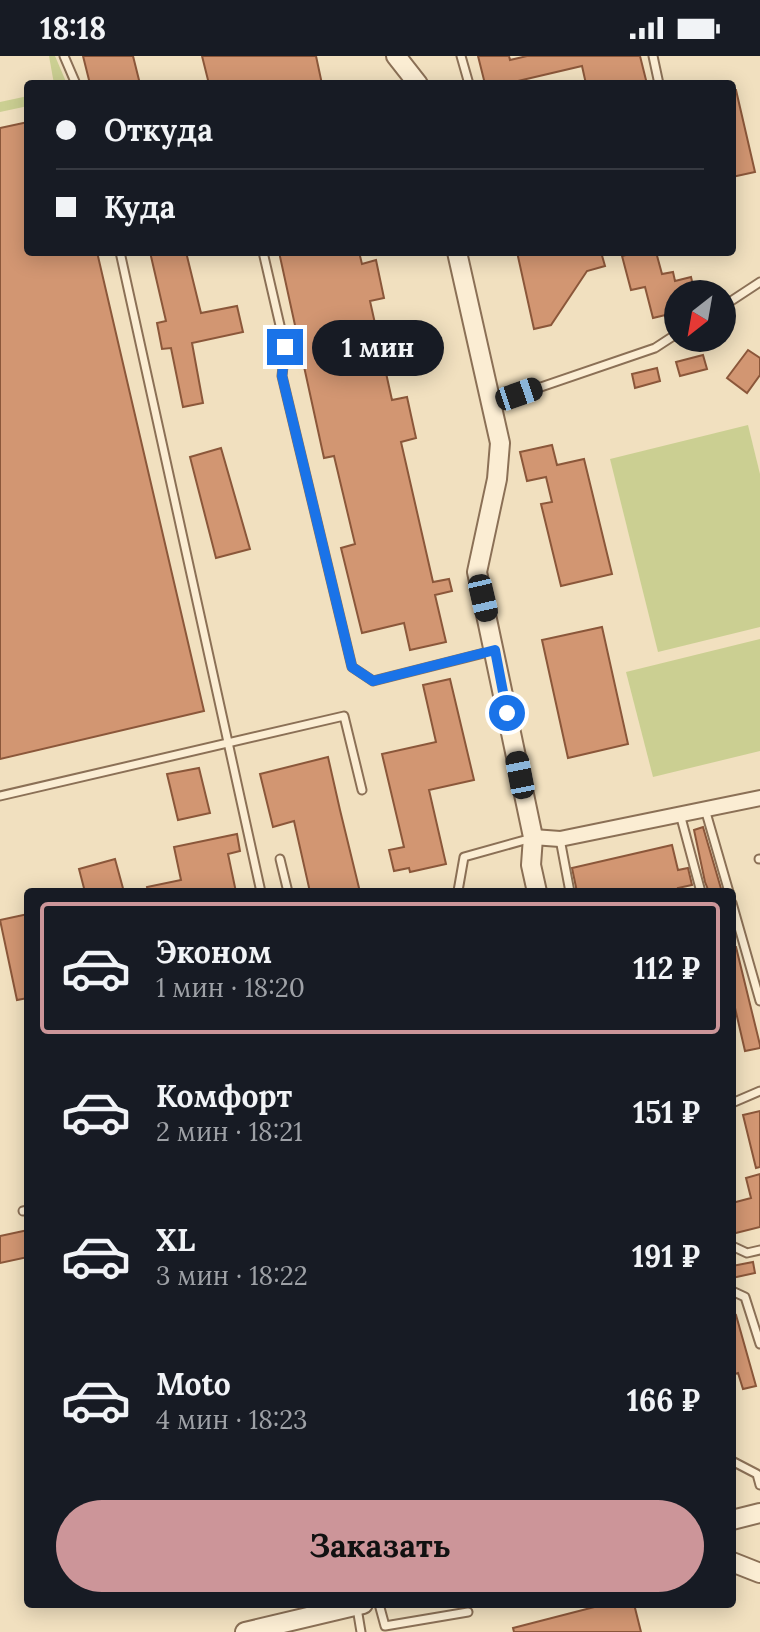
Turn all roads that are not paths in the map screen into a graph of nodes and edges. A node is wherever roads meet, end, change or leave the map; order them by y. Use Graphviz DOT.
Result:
graph roads {
  1 [pos="64,56"];
  2 [pos="396,56"];
  3 [pos="461,56"];
  4 [pos="653,56"];
  5 [pos="74,80"];
  6 [pos="415,80"];
  7 [pos="468,80"];
  8 [pos="658,80"];
  9 [pos="121,256"];
  10 [pos="264,256"];
  11 [pos="458,256"];
  12 [pos="760,282"];
  13 [pos="736,298"];
  14 [pos="664,342"];
  15 [pos="492,404"];
  16 [pos="495,650"];
  17 [pos="228,742"];
  18 [pos="362,790"];
  19 [pos="0,796"];
  20 [pos="760,798"];
  21 [pos="705,809"];
  22 [pos="680,814"];
  23 [pos="533,837"];
  24 [pos="560,839"];
  25 [pos="280,859"];
  26 [pos="260,888"];
  27 [pos="287,888"];
  28 [pos="459,888"];
  29 [pos="536,888"];
  30 [pos="569,888"];
  31 [pos="700,888"];
  32 [pos="728,888"];
  33 [pos="736,917"];
  34 [pos="760,1001"];
  35 [pos="760,1091"];
  36 [pos="736,1101"];
  37 [pos="736,1248"];
  38 [pos="760,1250"];
  39 [pos="736,1293"];
  40 [pos="760,1344"];
  41 [pos="736,1463"];
  42 [pos="760,1485"];
  43 [pos="760,1513"];
  44 [pos="736,1519"];
  45 [pos="736,1564"];
  46 [pos="760,1573"];
  47 [pos="347,1608"];
  48 [pos="360,1608"];
  49 [pos="380,1608"];
  50 [pos="468,1612"];
  51 [pos="386,1629"];
  52 [pos="245,1632"];
  53 [pos="361,1632"];
  1 -- 5 [label="lane"];
  2 -- 6 [label="street"];
  3 -- 7 [label="lane"];
  4 -- 8 [label="lane"];
  9 -- 17 [label="lane"];
  10 -- 16 [label="lane"];
  11 -- 15 [label="street"];
  12 -- 13 [label="lane"];
  14 -- 15 [label="lane"];
  15 -- 16 [label="street"];
  16 -- 23 [label="street"];
  17 -- 18 [label="lane"];
  17 -- 19 [label="lane"];
  17 -- 26 [label="lane"];
  20 -- 21 [label="street"];
  21 -- 22 [label="street"];
  21 -- 32 [label="lane"];
  22 -- 24 [label="street"];
  22 -- 31 [label="lane"];
  23 -- 24 [label="street"];
  23 -- 28 [label="lane"];
  23 -- 29 [label="street"];
  24 -- 30 [label="lane"];
  25 -- 27 [label="lane"];
  33 -- 34 [label="lane"];
  35 -- 36 [label="lane"];
  37 -- 38 [label="lane"];
  39 -- 40 [label="lane"];
  41 -- 42 [label="lane"];
  43 -- 44 [label="street"];
  45 -- 46 [label="street"];
  47 -- 52 [label="street"];
  48 -- 53 [label="lane"];
  49 -- 51 [label="lane"];
  50 -- 51 [label="lane"];
}
